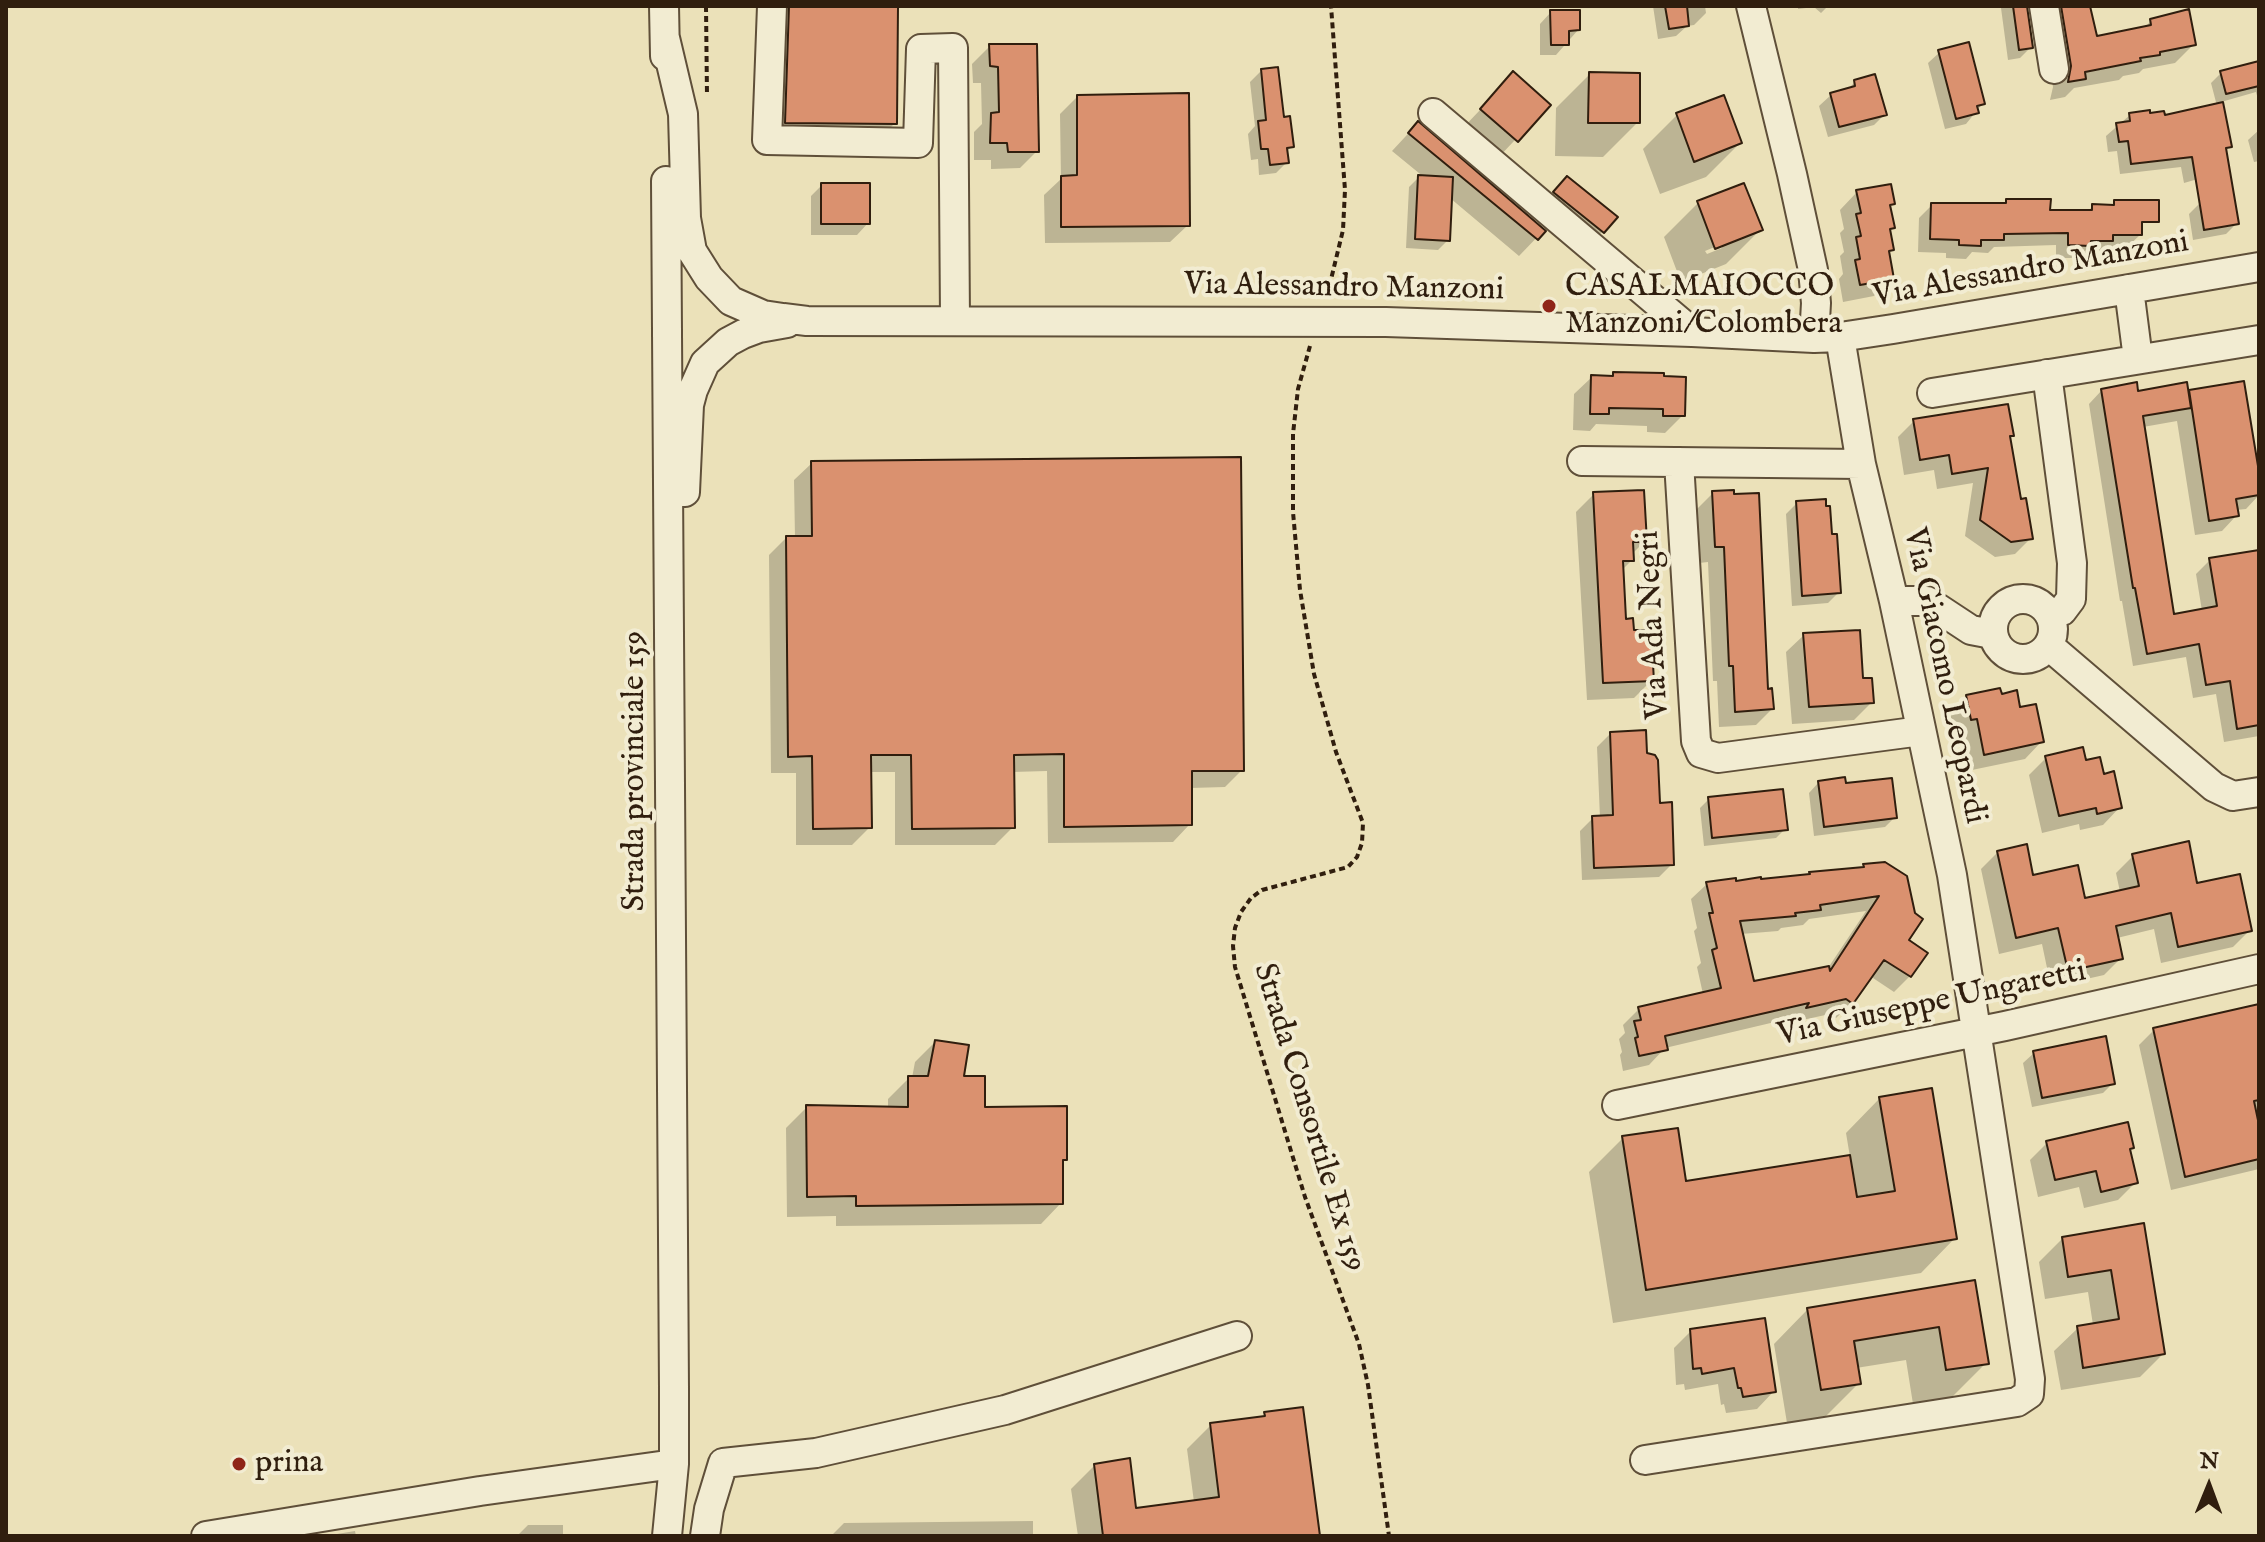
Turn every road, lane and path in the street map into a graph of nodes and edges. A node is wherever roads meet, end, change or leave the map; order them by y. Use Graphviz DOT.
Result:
graph roads {
  1 [pos="664,6"];
  2 [pos="706,6"];
  3 [pos="772,6"];
  4 [pos="1331,6"];
  5 [pos="1751,6"];
  6 [pos="2044,6"];
  7 [pos="665,38"];
  8 [pos="2054,69"];
  9 [pos="707,100"];
  10 [pos="1433,113"];
  11 [pos="2259,267"];
  12 [pos="2129,289"];
  13 [pos="955,319"];
  14 [pos="807,321"];
  15 [pos="1329,322"];
  16 [pos="1692,332"];
  17 [pos="1827,338"];
  18 [pos="2259,340"];
  19 [pos="2138,359"];
  20 [pos="2047,374"];
  21 [pos="1932,393"];
  22 [pos="1582,461"];
  23 [pos="1679,462"];
  24 [pos="1861,464"];
  25 [pos="668,538"];
  26 [pos="1894,601"];
  27 [pos="2050,614"];
  28 [pos="1992,634"];
  29 [pos="2049,646"];
  30 [pos="1921,731"];
  31 [pos="2259,792"];
  32 [pos="2259,969"];
  33 [pos="1975,1030"];
  34 [pos="1617,1105"];
  35 [pos="1237,1336"];
  36 [pos="1645,1460"];
  37 [pos="674,1464"];
  38 [pos="206,1536"];
  39 [pos="667,1536"];
  40 [pos="705,1536"];
  41 [pos="1389,1536"];
  1 -- 7 [label="street, Strada provinciale 159"];
  2 -- 9 [label="path"];
  3 -- 13 [label="street"];
  4 -- 15 [label="path"];
  5 -- 17 [label="street, Via Giacomo Leopardi"];
  6 -- 8 [label="street"];
  7 -- 14 [label="street"];
  7 -- 25 [label="street, Strada provinciale 159"];
  10 -- 16 [label="street"];
  11 -- 12 [label="street, Via Alessandro Manzoni"];
  12 -- 17 [label="street, Via Alessandro Manzoni"];
  12 -- 19 [label="street"];
  13 -- 14 [label="street, Via Alessandro Manzoni"];
  13 -- 15 [label="street, Via Alessandro Manzoni"];
  14 -- 25 [label="street"];
  15 -- 16 [label="street, Via Alessandro Manzoni"];
  15 -- 41 [label="path, Strada Consortile Ex 159"];
  16 -- 17 [label="street, Via Alessandro Manzoni"];
  17 -- 24 [label="street, Via Giacomo Leopardi"];
  18 -- 19 [label="street"];
  19 -- 20 [label="street"];
  20 -- 21 [label="street"];
  20 -- 27 [label="street"];
  22 -- 23 [label="street"];
  23 -- 24 [label="street"];
  23 -- 30 [label="street, Via Ada Negri"];
  24 -- 26 [label="street, Via Giacomo Leopardi"];
  25 -- 37 [label="street, Strada provinciale 159"];
  26 -- 28 [label="street"];
  26 -- 30 [label="street, Via Giacomo Leopardi"];
  27 -- 28 [label="street"];
  27 -- 29 [label="street"];
  28 -- 29 [label="street"];
  29 -- 31 [label="street"];
  30 -- 33 [label="street, Via Giacomo Leopardi"];
  32 -- 33 [label="street, Via Giuseppe Ungaretti"];
  33 -- 34 [label="street, Via Giuseppe Ungaretti"];
  33 -- 36 [label="street, Via Giacomo Leopardi"];
  35 -- 40 [label="street"];
  37 -- 38 [label="street"];
  37 -- 39 [label="street, Strada provinciale 159"];
}
